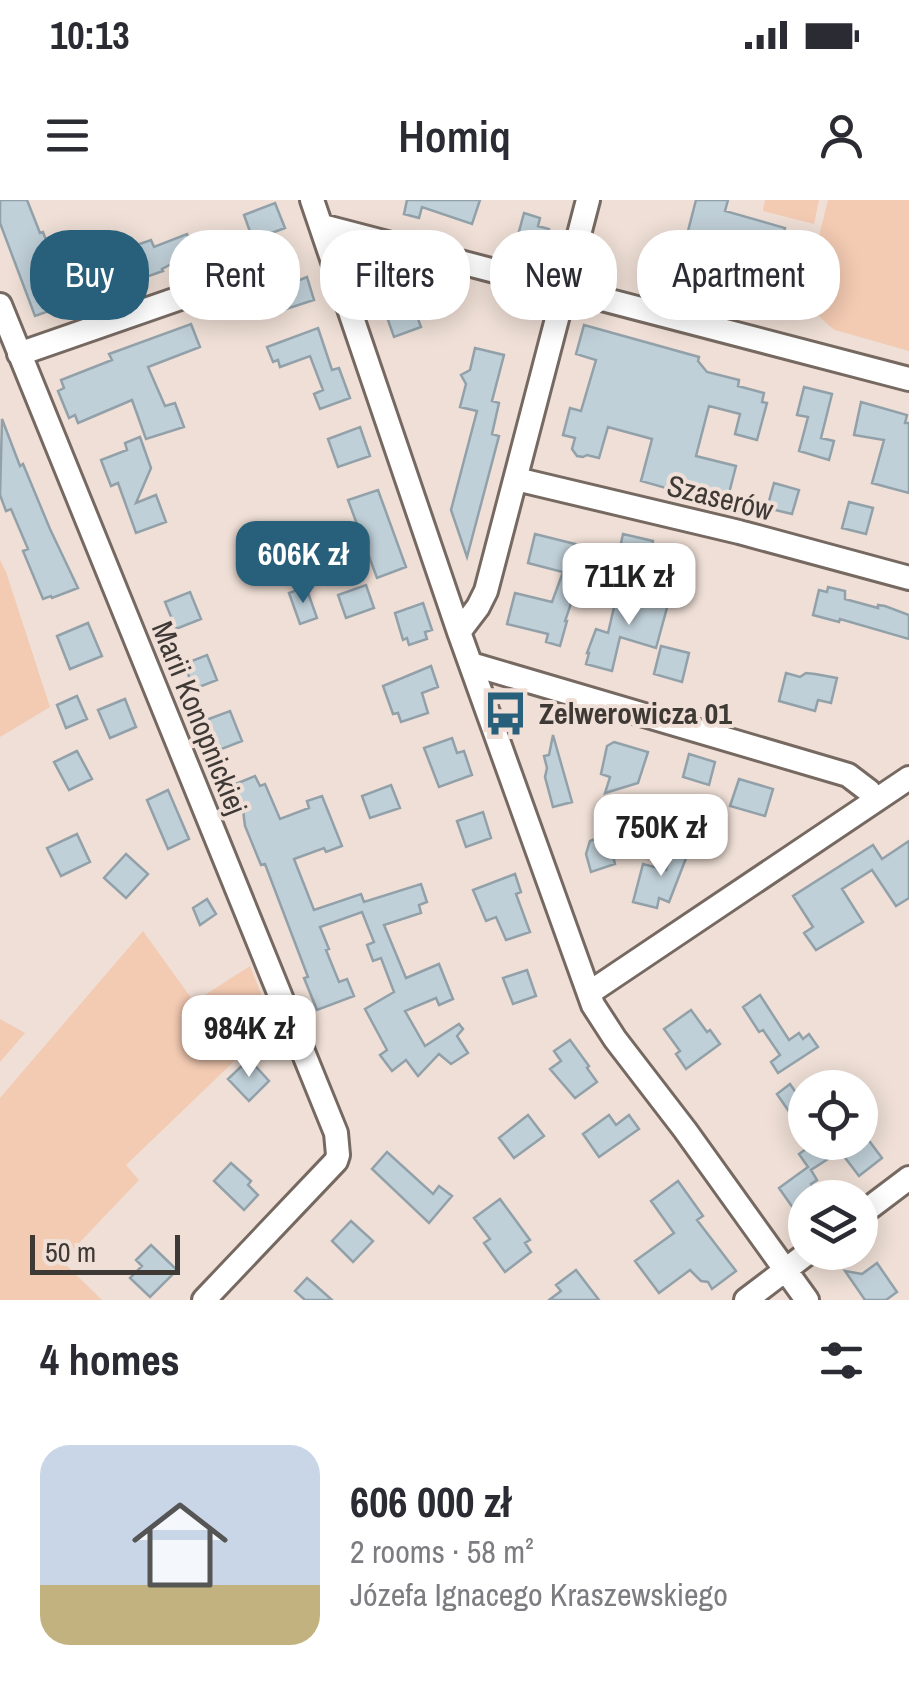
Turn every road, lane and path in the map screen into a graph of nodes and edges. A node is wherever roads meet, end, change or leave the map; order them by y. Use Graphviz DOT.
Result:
graph roads {
  1 [pos="312,200"];
  2 [pos="588,200"];
  3 [pos="322,226"];
  4 [pos="323,230"];
  5 [pos="335,230"];
  6 [pos="580,230"];
  7 [pos="169,302"];
  8 [pos="617,304"];
  9 [pos="0,305"];
  10 [pos="353,320"];
  11 [pos="556,320"];
  12 [pos="19,354"];
  13 [pos="909,379"];
  14 [pos="516,480"];
  15 [pos="909,578"];
  16 [pos="459,632"];
  17 [pos="471,664"];
  18 [pos="909,778"];
  19 [pos="875,800"];
  20 [pos="589,993"];
  21 [pos="909,1178"];
  22 [pos="878,1201"];
  23 [pos="786,1270"];
  24 [pos="204,1300"];
  25 [pos="746,1300"];
  26 [pos="807,1300"];
  1 -- 3 [label="street"];
  2 -- 6 [label="street"];
  3 -- 4 [label="street"];
  3 -- 5 [label="street"];
  7 -- 12 [label="street"];
  8 -- 13 [label="street"];
  9 -- 12 [label="street, Marii Konopnickiej"];
  10 -- 16 [label="street"];
  11 -- 14 [label="street"];
  12 -- 24 [label="street, Marii Konopnickiej"];
  14 -- 15 [label="street, Szaserów"];
  14 -- 16 [label="street"];
  16 -- 17 [label="street"];
  17 -- 19 [label="street"];
  17 -- 20 [label="street"];
  18 -- 19 [label="street"];
  19 -- 20 [label="street"];
  20 -- 23 [label="street"];
  21 -- 22 [label="street"];
  23 -- 25 [label="street"];
  23 -- 26 [label="street"];
}
